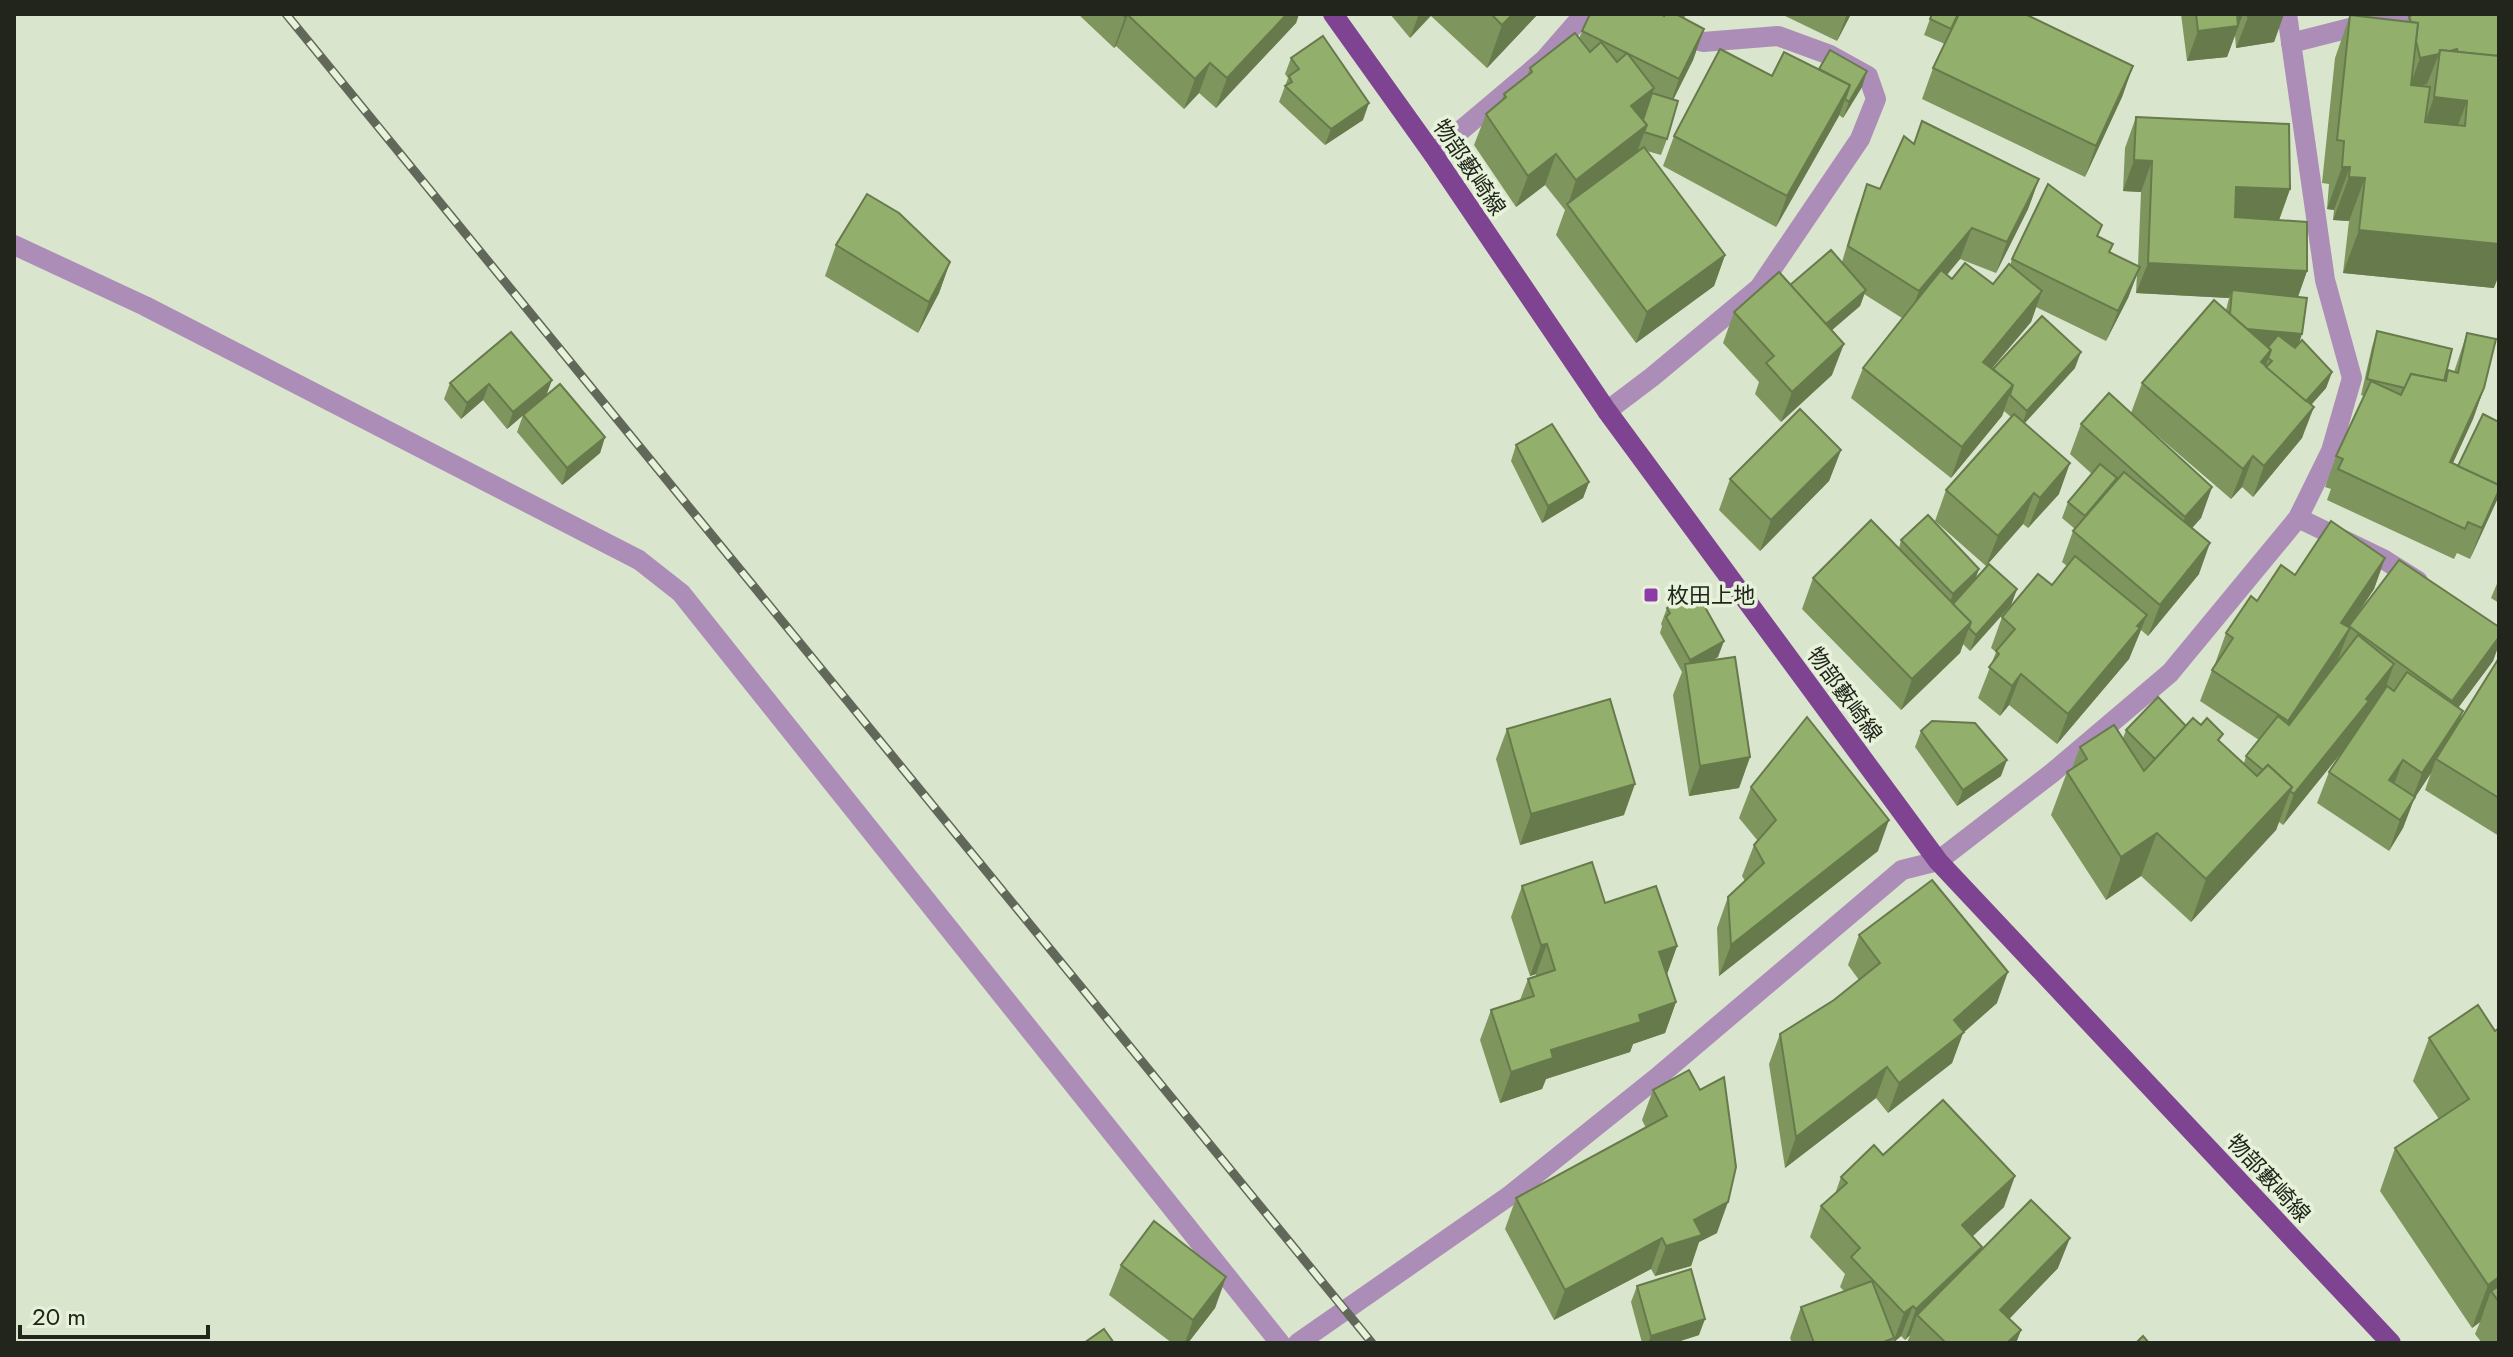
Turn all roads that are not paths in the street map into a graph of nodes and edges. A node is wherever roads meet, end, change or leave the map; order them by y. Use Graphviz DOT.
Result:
graph roads {
  1 [pos="1333,14"];
  2 [pos="1584,14"];
  3 [pos="2287,14"];
  4 [pos="2405,14"];
  5 [pos="1658,28"];
  6 [pos="2291,43"];
  7 [pos="1433,154"];
  8 [pos="14,245"];
  9 [pos="1607,411"];
  10 [pos="2298,518"];
  11 [pos="2435,591"];
  12 [pos="1938,861"];
  13 [pos="1280,1343"];
  14 [pos="1298,1343"];
  15 [pos="2391,1343"];
  1 -- 7 [label="main road, 物部藪崎線"];
  2 -- 7 [label="street"];
  3 -- 6 [label="street"];
  4 -- 6 [label="street"];
  5 -- 9 [label="street"];
  6 -- 10 [label="street"];
  7 -- 9 [label="main road, 物部藪崎線"];
  8 -- 13 [label="street"];
  9 -- 12 [label="main road, 物部藪崎線"];
  10 -- 11 [label="street"];
  10 -- 12 [label="street"];
  12 -- 14 [label="street"];
  12 -- 15 [label="main road, 物部藪崎線"];
}
